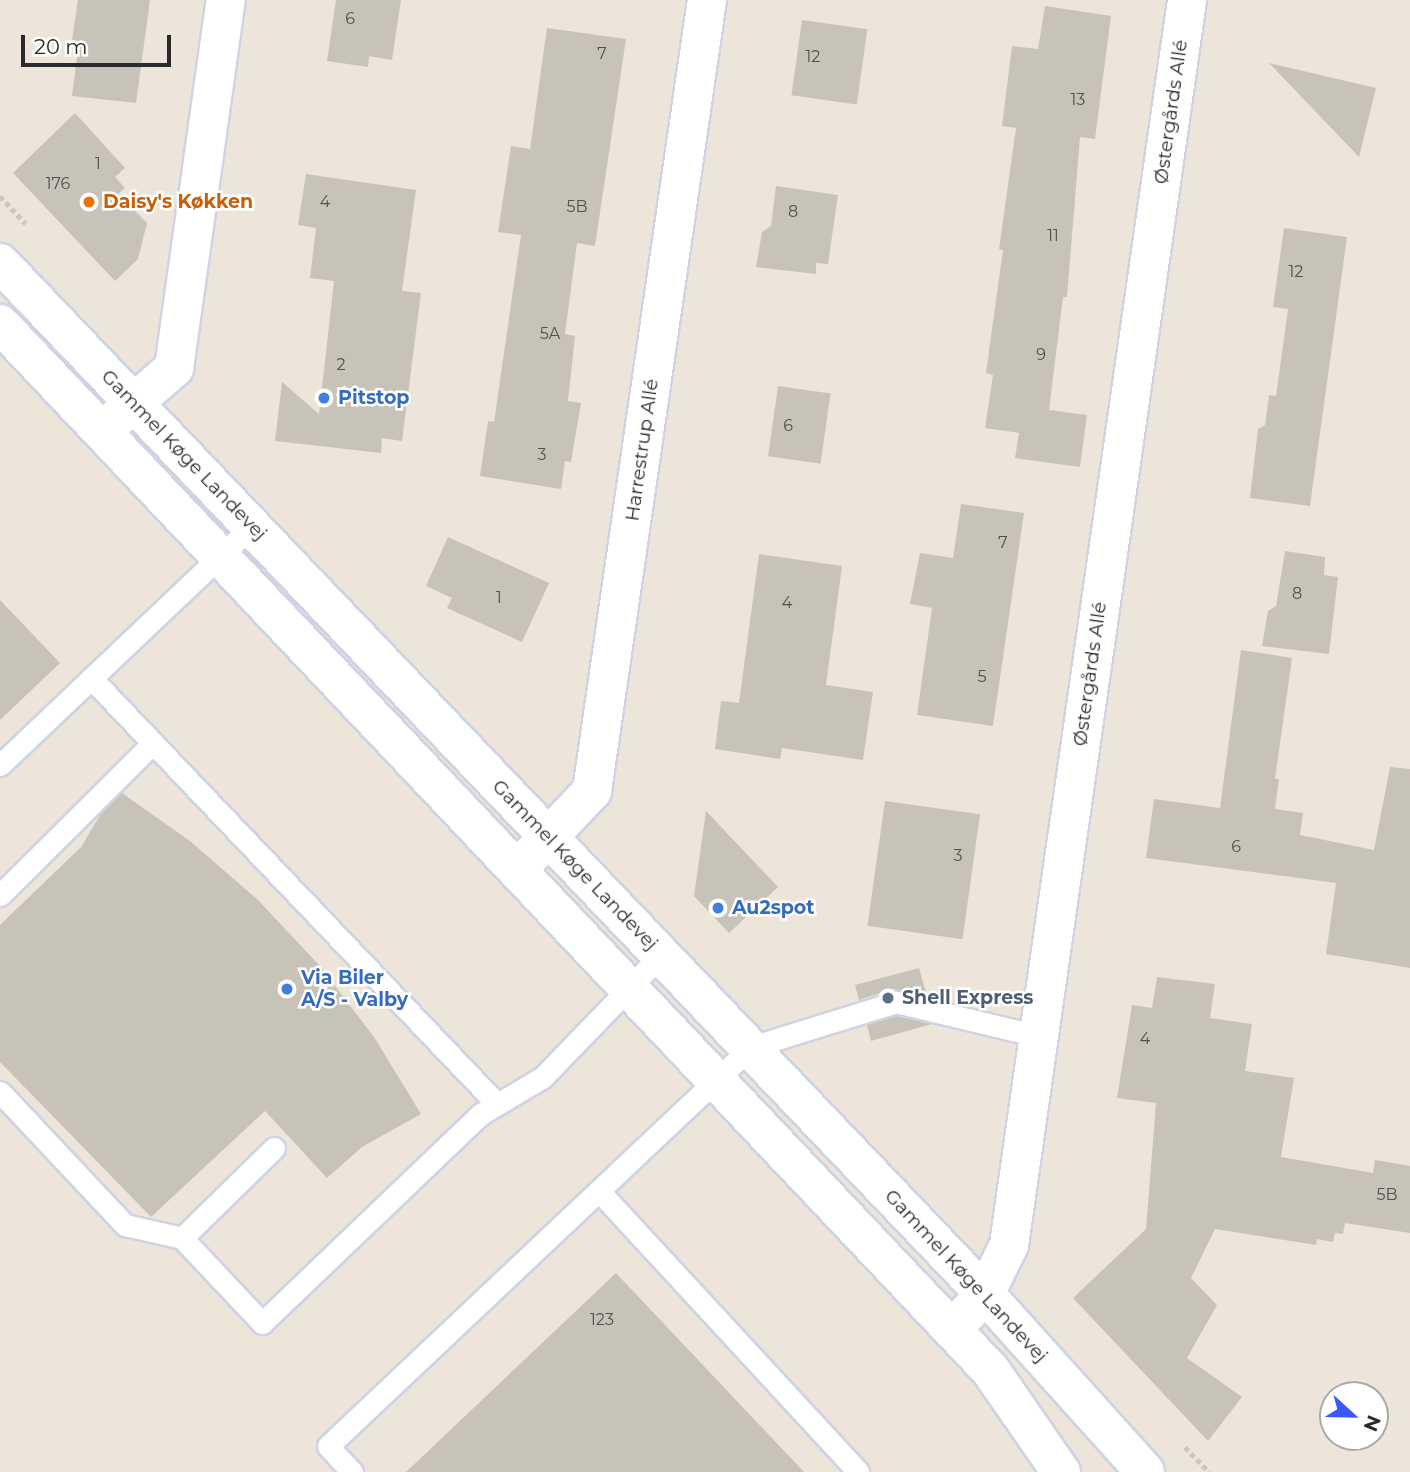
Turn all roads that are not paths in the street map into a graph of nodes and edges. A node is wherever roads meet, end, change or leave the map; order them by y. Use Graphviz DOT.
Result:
graph roads {
  1 [pos="226,0"];
  2 [pos="707,0"];
  3 [pos="1187,0"];
  4 [pos="0,262"];
  5 [pos="0,324"];
  6 [pos="136,404"];
  7 [pos="102,431"];
  8 [pos="252,526"];
  9 [pos="220,556"];
  10 [pos="91,678"];
  11 [pos="153,743"];
  12 [pos="0,765"];
  13 [pos="550,838"];
  14 [pos="517,870"];
  15 [pos="0,895"];
  16 [pos="662,955"];
  17 [pos="629,990"];
  18 [pos="1038,1036"];
  19 [pos="751,1047"];
  20 [pos="716,1082"];
  21 [pos="0,1092"];
  22 [pos="497,1104"];
  23 [pos="274,1147"];
  24 [pos="598,1191"];
  25 [pos="182,1238"];
  26 [pos="985,1294"];
  27 [pos="953,1330"];
  28 [pos="352,1472"];
  29 [pos="858,1472"];
  30 [pos="1061,1472"];
  31 [pos="1145,1472"];
  1 -- 6 [label="main road"];
  2 -- 13 [label="main road, Harrestrup Allé"];
  3 -- 18 [label="main road, Østergårds Allé"];
  4 -- 6 [label="main road, Gammel Køge Landevej"];
  5 -- 7 [label="main road"];
  6 -- 7 [label="main road"];
  6 -- 8 [label="main road, Gammel Køge Landevej"];
  7 -- 9 [label="main road"];
  8 -- 9 [label="lane"];
  8 -- 13 [label="main road, Gammel Køge Landevej"];
  9 -- 10 [label="lane"];
  9 -- 14 [label="main road"];
  10 -- 11 [label="lane"];
  10 -- 12 [label="lane"];
  11 -- 15 [label="lane"];
  11 -- 22 [label="lane"];
  13 -- 14 [label="main road, Harrestrup Allé"];
  13 -- 16 [label="main road, Gammel Køge Landevej"];
  14 -- 17 [label="main road"];
  16 -- 17 [label="lane"];
  16 -- 19 [label="main road, Gammel Køge Landevej"];
  17 -- 20 [label="main road"];
  17 -- 22 [label="lane"];
  18 -- 19 [label="lane"];
  18 -- 26 [label="main road, Østergårds Allé"];
  19 -- 20 [label="lane"];
  19 -- 26 [label="main road, Gammel Køge Landevej"];
  20 -- 24 [label="lane"];
  20 -- 27 [label="main road"];
  21 -- 25 [label="lane"];
  22 -- 25 [label="lane"];
  23 -- 25 [label="lane"];
  24 -- 28 [label="lane"];
  24 -- 29 [label="lane"];
  26 -- 27 [label="main road, Østergårds Allé"];
  26 -- 31 [label="main road, Gammel Køge Landevej"];
  27 -- 30 [label="main road"];
}
